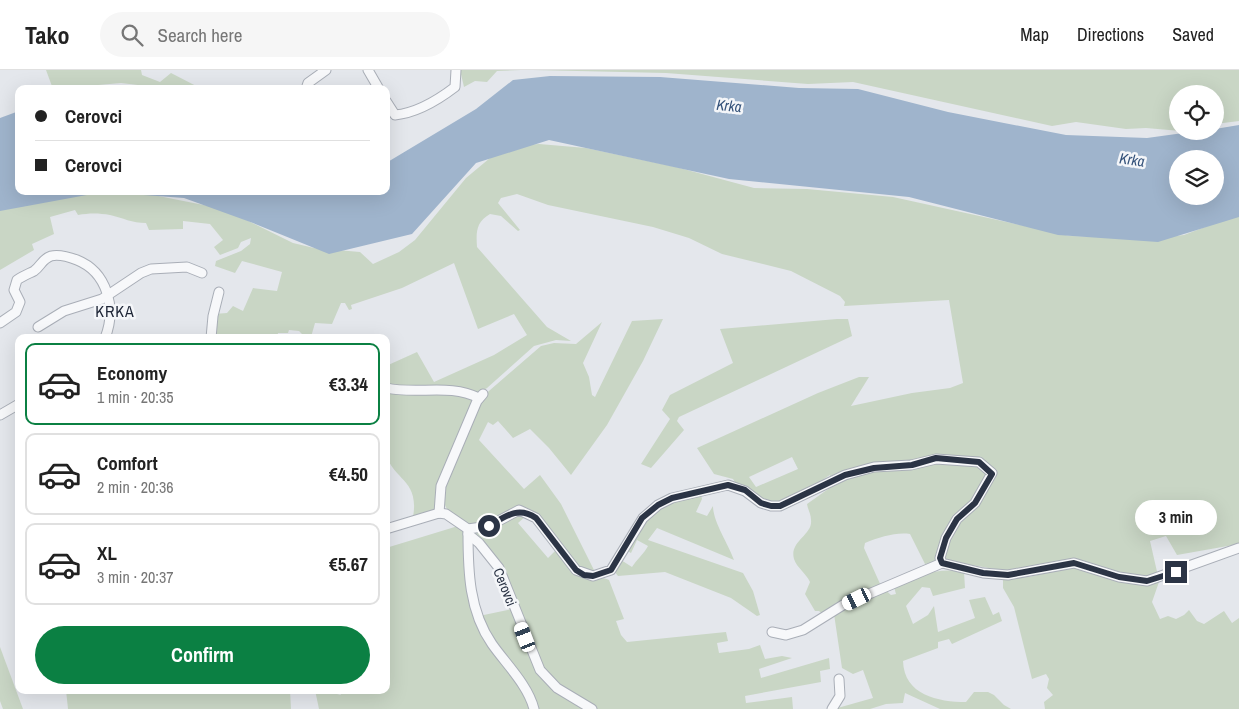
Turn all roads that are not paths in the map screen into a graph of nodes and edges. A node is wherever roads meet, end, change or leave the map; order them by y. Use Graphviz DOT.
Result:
graph roads {
  1 [pos="326,70"];
  2 [pos="368,70"];
  3 [pos="456,70"];
  4 [pos="307,85"];
  5 [pos="377,85"];
  6 [pos="390,107"];
  7 [pos="202,274"];
  8 [pos="219,292"];
  9 [pos="108,296"];
  10 [pos="0,323"];
  11 [pos="38,328"];
  12 [pos="106,334"];
  13 [pos="211,334"];
  14 [pos="390,389"];
  15 [pos="15,406"];
  16 [pos="0,415"];
  17 [pos="438,513"];
  18 [pos="390,528"];
  19 [pos="468,532"];
  20 [pos="1239,548"];
  21 [pos="942,563"];
  22 [pos="772,632"];
  23 [pos="839,679"];
  24 [pos="534,709"];
  25 [pos="592,709"];
  26 [pos="832,709"];
  1 -- 4 [label="street"];
  2 -- 5 [label="street"];
  3 -- 6 [label="street"];
  7 -- 9 [label="street"];
  8 -- 13 [label="street"];
  9 -- 10 [label="street"];
  9 -- 11 [label="street"];
  9 -- 12 [label="street"];
  14 -- 17 [label="street"];
  15 -- 16 [label="street"];
  17 -- 18 [label="street"];
  17 -- 19 [label="street, Cerovci"];
  19 -- 21 [label="street"];
  19 -- 24 [label="street"];
  19 -- 25 [label="street, Cerovci"];
  20 -- 21 [label="street"];
  21 -- 22 [label="street"];
  23 -- 26 [label="street"];
}
